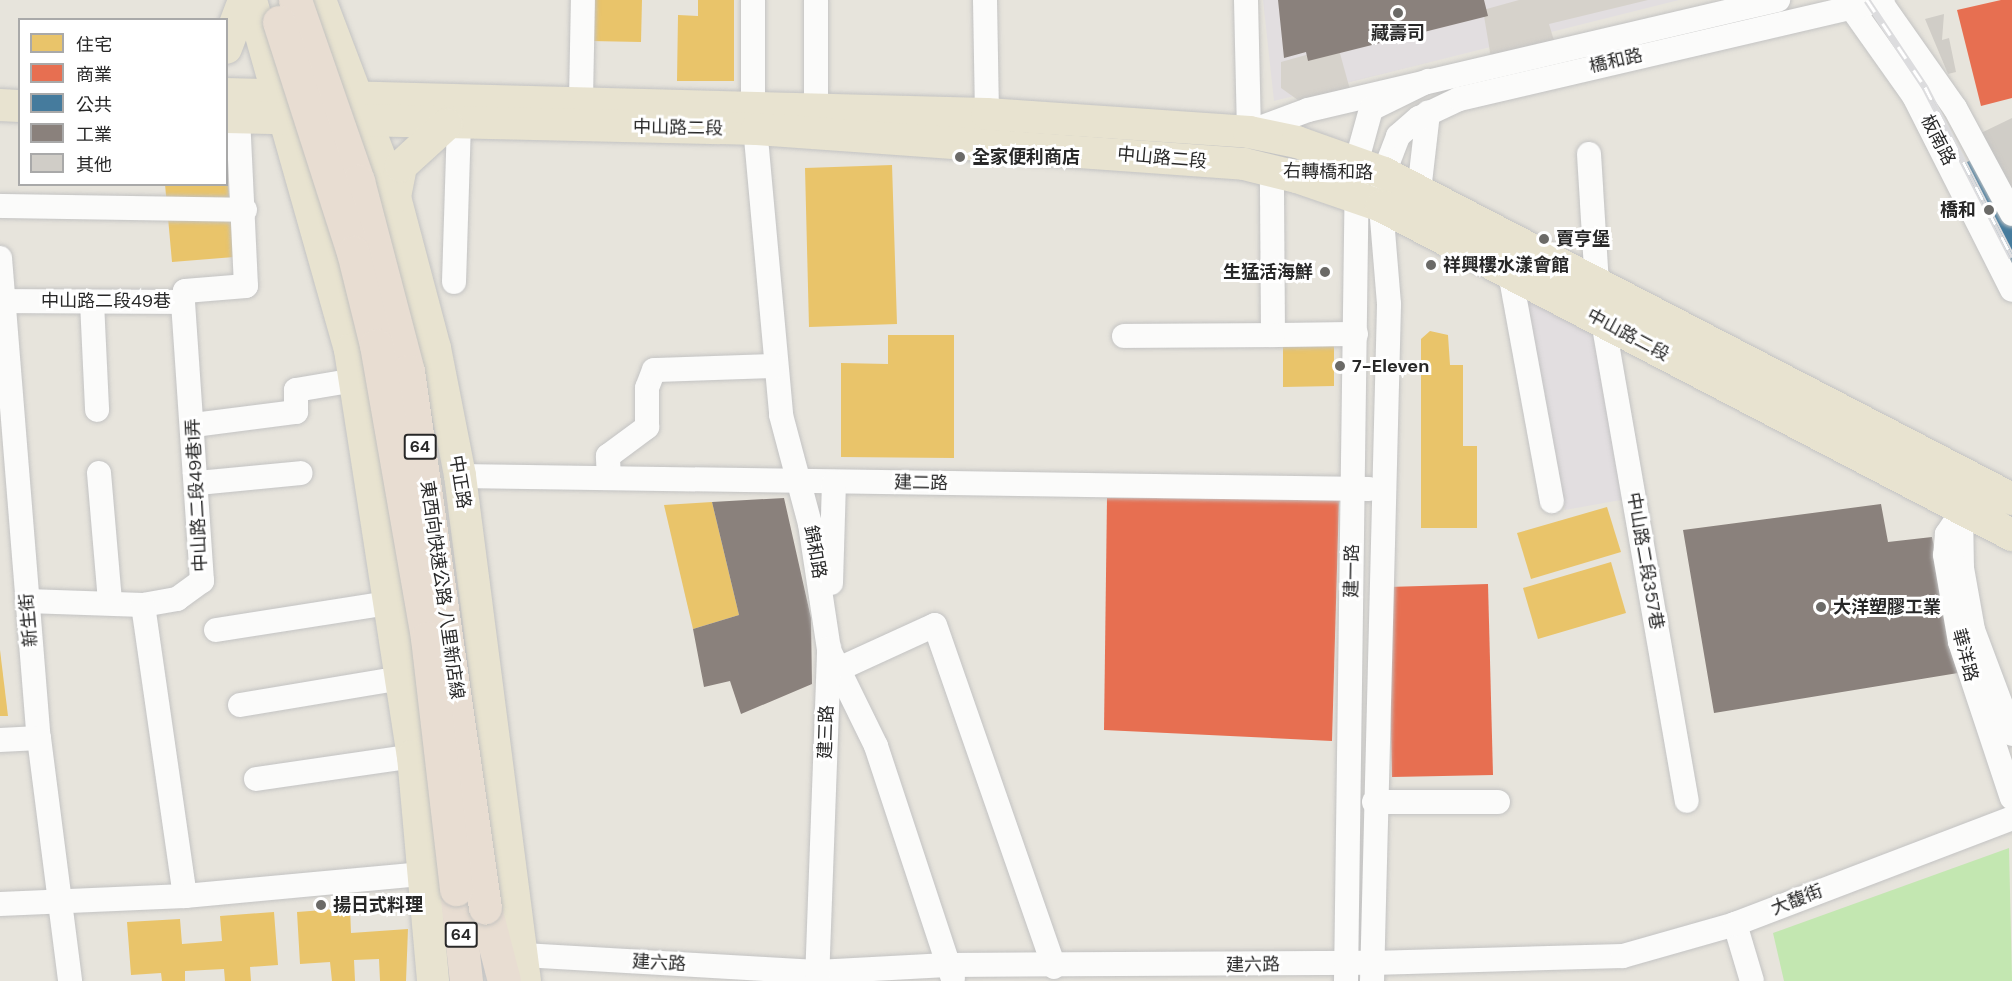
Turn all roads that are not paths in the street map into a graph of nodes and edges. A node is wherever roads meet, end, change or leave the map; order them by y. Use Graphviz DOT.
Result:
graph roads {
  1 [pos="583,0"];
  2 [pos="753,0"];
  3 [pos="816,0"];
  4 [pos="985,0"];
  5 [pos="1246,0"];
  6 [pos="1778,0"];
  7 [pos="1880,0"];
  8 [pos="313,4"];
  9 [pos="1849,4"];
  10 [pos="256,6"];
  11 [pos="228,45"];
  12 [pos="1428,81"];
  13 [pos="0,83"];
  14 [pos="18,84"];
  15 [pos="581,100"];
  16 [pos="0,105"];
  17 [pos="18,106"];
  18 [pos="282,108"];
  19 [pos="816,108"];
  20 [pos="320,109"];
  21 [pos="230,110"];
  22 [pos="360,110"];
  23 [pos="1428,113"];
  24 [pos="987,114"];
  25 [pos="755,117"];
  26 [pos="453,124"];
  27 [pos="1249,132"];
  28 [pos="1589,154"];
  29 [pos="1272,171"];
  30 [pos="1370,190"];
  31 [pos="1419,191"];
  32 [pos="395,196"];
  33 [pos="0,206"];
  34 [pos="245,210"];
  35 [pos="2012,214"];
  36 [pos="0,258"];
  37 [pos="1510,273"];
  38 [pos="454,282"];
  39 [pos="1597,283"];
  40 [pos="2012,290"];
  41 [pos="2,301"];
  42 [pos="92,302"];
  43 [pos="183,302"];
  44 [pos="1603,321"];
  45 [pos="1356,334"];
  46 [pos="1273,335"];
  47 [pos="1124,336"];
  48 [pos="775,366"];
  49 [pos="355,380"];
  50 [pos="97,410"];
  51 [pos="194,425"];
  52 [pos="8,439"];
  53 [pos="99,473"];
  54 [pos="301,473"];
  55 [pos="460,476"];
  56 [pos="609,478"];
  57 [pos="800,480"];
  58 [pos="834,482"];
  59 [pos="198,483"];
  60 [pos="1981,484"];
  61 [pos="1353,489"];
  62 [pos="1383,489"];
  63 [pos="2012,499"];
  64 [pos="1552,501"];
  65 [pos="1961,512"];
  66 [pos="2012,535"];
  67 [pos="27,601"];
  68 [pos="110,601"];
  69 [pos="389,603"];
  70 [pos="142,605"];
  71 [pos="216,630"];
  72 [pos="835,659"];
  73 [pos="401,678"];
  74 [pos="240,705"];
  75 [pos="2012,734"];
  76 [pos="39,738"];
  77 [pos="0,740"];
  78 [pos="413,756"];
  79 [pos="256,779"];
  80 [pos="2012,798"];
  81 [pos="1687,801"];
  82 [pos="1374,802"];
  83 [pos="1498,802"];
  84 [pos="2012,818"];
  85 [pos="423,874"];
  86 [pos="456,889"];
  87 [pos="184,896"];
  88 [pos="56,900"];
  89 [pos="0,904"];
  90 [pos="485,908"];
  91 [pos="1735,924"];
  92 [pos="1054,967"];
  93 [pos="524,968"];
  94 [pos="1346,972"];
  95 [pos="1372,972"];
  96 [pos="951,973"];
  97 [pos="817,977"];
  98 [pos="70,981"];
  99 [pos="433,981"];
  100 [pos="458,981"];
  101 [pos="466,981"];
  102 [pos="478,981"];
  103 [pos="490,981"];
  104 [pos="504,981"];
  105 [pos="1752,981"];
  1 -- 15 [label="street"];
  2 -- 25 [label="street, 錦和路"];
  3 -- 19 [label="street"];
  4 -- 24 [label="street"];
  5 -- 27 [label="street"];
  6 -- 12 [label="street, 橋和路"];
  7 -- 9 [label="street, 橋和路"];
  7 -- 35 [label="street, 板南路"];
  8 -- 20 [label="main road"];
  8 -- 22 [label="main road, 中正路"];
  8 -- 90 [label="highway, 東西向快速公路 八里新店線 / 64, bridge"];
  9 -- 23 [label="street, 橋和路"];
  9 -- 40 [label="street, 板南路"];
  10 -- 11 [label="main road"];
  10 -- 18 [label="main road"];
  10 -- 20 [label="main road"];
  10 -- 86 [label="highway, 東西向快速公路 八里新店線 / 64, bridge"];
  12 -- 27 [label="street, 橋和路"];
  12 -- 30 [label="street, 橋和路"];
  13 -- 14 [label="main road"];
  15 -- 22 [label="main road, 中山路二段"];
  15 -- 25 [label="main road, 中山路二段"];
  16 -- 17 [label="main road"];
  18 -- 20 [label="main road, 中山路二段"];
  18 -- 21 [label="main road, 中山路二段"];
  18 -- 49 [label="main road"];
  19 -- 24 [label="main road, 中山路二段"];
  19 -- 25 [label="main road, 中山路二段"];
  20 -- 22 [label="main road, 中山路二段"];
  20 -- 102 [label="main road"];
  21 -- 34 [label="street, 中山路二段49巷"];
  22 -- 26 [label="main road, 中山路二段"];
  22 -- 32 [label="main road, 中正路"];
  23 -- 30 [label="street, 橋和路"];
  23 -- 31 [label="street"];
  24 -- 27 [label="main road, 中山路二段"];
  25 -- 26 [label="main road, 中山路二段"];
  25 -- 29 [label="main road, 中山路二段"];
  25 -- 48 [label="street, 錦和路"];
  26 -- 32 [label="main road"];
  26 -- 38 [label="street"];
  27 -- 30 [label="main road, 中山路二段"];
  28 -- 39 [label="street"];
  29 -- 30 [label="main road, 中山路二段"];
  29 -- 46 [label="street"];
  30 -- 31 [label="main road, 中山路二段"];
  30 -- 37 [label="main road, 中山路二段"];
  30 -- 45 [label="street, 建一路"];
  30 -- 62 [label="street, 建一路"];
  31 -- 39 [label="main road, 中山路二段"];
  32 -- 55 [label="main road, 中正路"];
  33 -- 34 [label="street"];
  34 -- 43 [label="street, 中山路二段49巷"];
  36 -- 41 [label="street, 新生街"];
  37 -- 44 [label="main road, 中山路二段"];
  37 -- 64 [label="street"];
  39 -- 60 [label="main road, 中山路二段"];
  41 -- 42 [label="street, 中山路二段49巷"];
  41 -- 52 [label="street, 新生街"];
  42 -- 43 [label="street, 中山路二段49巷"];
  42 -- 50 [label="street"];
  43 -- 51 [label="street, 中山路二段49巷1弄"];
  44 -- 65 [label="main road, 中山路二段"];
  44 -- 81 [label="street, 中山路二段357巷"];
  45 -- 46 [label="street"];
  45 -- 61 [label="street, 建一路"];
  46 -- 47 [label="street"];
  48 -- 56 [label="street"];
  48 -- 57 [label="street, 錦和路"];
  49 -- 51 [label="street"];
  49 -- 69 [label="main road"];
  51 -- 59 [label="street, 中山路二段49巷1弄"];
  52 -- 67 [label="street, 新生街"];
  53 -- 68 [label="street"];
  54 -- 59 [label="street"];
  55 -- 56 [label="street, 建二路"];
  55 -- 93 [label="main road, 中正路"];
  56 -- 57 [label="street, 建二路"];
  57 -- 58 [label="street, 建二路"];
  57 -- 72 [label="street, 錦和路"];
  58 -- 61 [label="street, 建二路"];
  58 -- 72 [label="street, 建三路"];
  59 -- 70 [label="street, 中山路二段49巷1弄"];
  60 -- 63 [label="main road, 中山路二段"];
  60 -- 65 [label="street, 華洋路"];
  61 -- 62 [label="street, 建二路"];
  61 -- 94 [label="street, 建一路"];
  62 -- 82 [label="street, 建一路"];
  65 -- 66 [label="main road, 中山路二段"];
  65 -- 75 [label="street, 華洋路"];
  65 -- 80 [label="street, 華洋路"];
  67 -- 68 [label="street, 中山路二段49巷1弄"];
  67 -- 76 [label="street, 新生街"];
  68 -- 70 [label="street, 中山路二段49巷1弄"];
  69 -- 71 [label="street"];
  69 -- 73 [label="main road"];
  70 -- 87 [label="street"];
  72 -- 92 [label="street"];
  72 -- 96 [label="street, 錦和路"];
  72 -- 97 [label="street, 建三路"];
  73 -- 74 [label="street"];
  73 -- 78 [label="main road"];
  76 -- 77 [label="street"];
  76 -- 88 [label="street, 新生街"];
  78 -- 79 [label="street"];
  78 -- 85 [label="main road"];
  82 -- 83 [label="street"];
  82 -- 95 [label="street, 建一路"];
  84 -- 91 [label="street, 大馥街"];
  85 -- 87 [label="street"];
  85 -- 99 [label="main road"];
  86 -- 100 [label="highway"];
  86 -- 101 [label="highway, 東西向快速公路 八里新店線 / 64"];
  87 -- 88 [label="street"];
  88 -- 89 [label="street"];
  88 -- 98 [label="street, 新生街"];
  90 -- 103 [label="highway, 東西向快速公路 八里新店線 / 64"];
  90 -- 104 [label="highway"];
  91 -- 95 [label="street, 大馥街"];
  91 -- 105 [label="street"];
  92 -- 94 [label="street, 建六路"];
  92 -- 96 [label="street, 建六路"];
  93 -- 97 [label="street, 建六路"];
  94 -- 95 [label="street, 建六路"];
  96 -- 97 [label="street, 建六路"];
}
